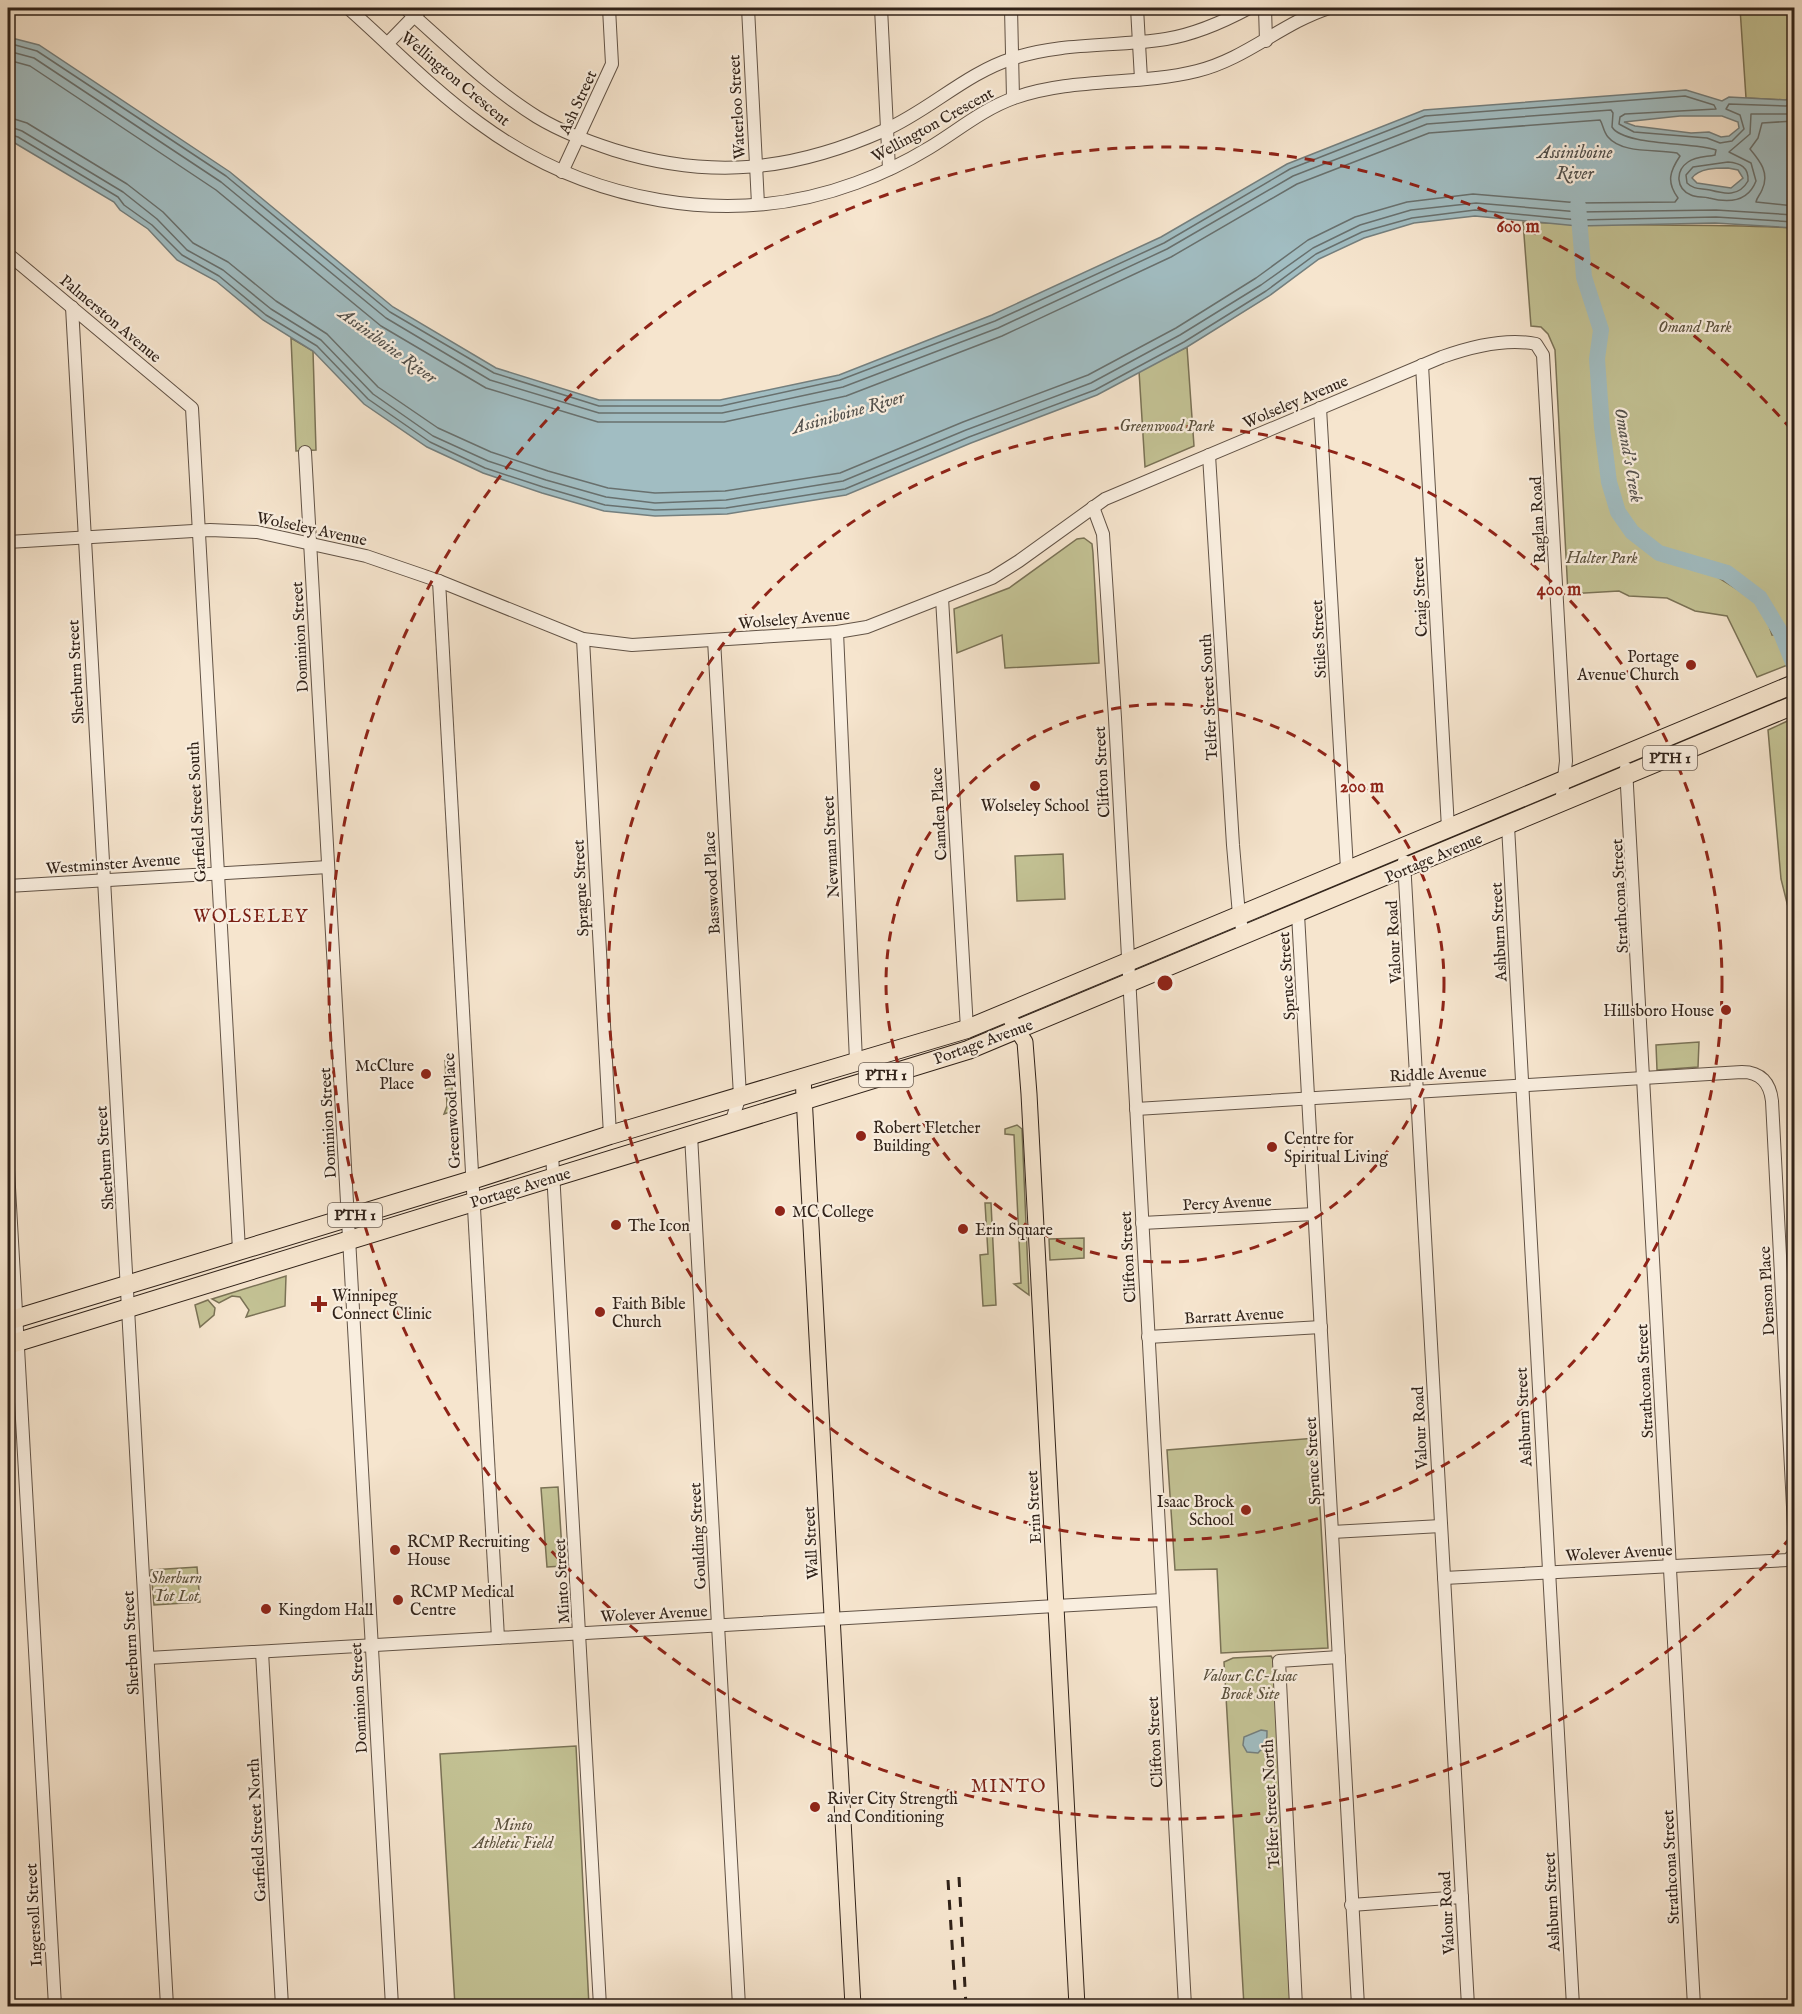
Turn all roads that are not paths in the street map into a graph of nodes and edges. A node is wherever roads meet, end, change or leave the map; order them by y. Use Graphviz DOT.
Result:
graph roads {
  1 [pos="348,8"];
  2 [pos="405,8"];
  3 [pos="609,8"];
  4 [pos="748,8"];
  5 [pos="881,8"];
  6 [pos="1011,8"];
  7 [pos="1137,8"];
  8 [pos="1249,8"];
  9 [pos="1265,8"];
  10 [pos="1329,8"];
  11 [pos="419,12"];
  12 [pos="1266,41"];
  13 [pos="1139,42"];
  14 [pos="388,43"];
  15 [pos="1013,58"];
  16 [pos="1142,79"];
  17 [pos="1014,98"];
  18 [pos="887,129"];
  19 [pos="579,138"];
  20 [pos="756,168"];
  21 [pos="889,169"];
  22 [pos="562,172"];
  23 [pos="758,204"];
  24 [pos="8,254"];
  25 [pos="72,307"];
  26 [pos="1536,344"];
  27 [pos="1422,365"];
  28 [pos="192,408"];
  29 [pos="1320,408"];
  30 [pos="305,452"];
  31 [pos="1209,455"];
  32 [pos="1093,507"];
  33 [pos="198,531"];
  34 [pos="85,538"];
  35 [pos="8,543"];
  36 [pos="311,543"];
  37 [pos="439,581"];
  38 [pos="942,598"];
  39 [pos="837,632"];
  40 [pos="583,639"];
  41 [pos="714,640"];
  42 [pos="1794,684"];
  43 [pos="1786,708"];
  44 [pos="1625,754"];
  45 [pos="1627,776"];
  46 [pos="1563,780"];
  47 [pos="1562,804"];
  48 [pos="1508,826"];
  49 [pos="1448,828"];
  50 [pos="1401,847"];
  51 [pos="328,867"];
  52 [pos="1405,868"];
  53 [pos="1347,869"];
  54 [pos="216,872"];
  55 [pos="103,880"];
  56 [pos="8,886"];
  57 [pos="1298,914"];
  58 [pos="1239,915"];
  59 [pos="1244,937"];
  60 [pos="1127,962"];
  61 [pos="1128,984"];
  62 [pos="1004,1014"];
  63 [pos="967,1029"];
  64 [pos="1018,1029"];
  65 [pos="856,1061"];
  66 [pos="1742,1072"];
  67 [pos="803,1077"];
  68 [pos="1645,1077"];
  69 [pos="1522,1084"];
  70 [pos="1417,1091"];
  71 [pos="740,1096"];
  72 [pos="1310,1099"];
  73 [pos="804,1100"];
  74 [pos="1136,1109"];
  75 [pos="731,1123"];
  76 [pos="610,1135"];
  77 [pos="691,1135"];
  78 [pos="552,1154"];
  79 [pos="8,1170"];
  80 [pos="553,1177"];
  81 [pos="472,1180"];
  82 [pos="473,1202"];
  83 [pos="1315,1214"];
  84 [pos="349,1217"];
  85 [pos="1142,1223"];
  86 [pos="350,1239"];
  87 [pos="239,1250"];
  88 [pos="128,1283"];
  89 [pos="129,1307"];
  90 [pos="12,1320"];
  91 [pos="1321,1327"];
  92 [pos="1148,1337"];
  93 [pos="13,1343"];
  94 [pos="1441,1526"];
  95 [pos="1794,1526"];
  96 [pos="1332,1532"];
  97 [pos="1794,1554"];
  98 [pos="1669,1565"];
  99 [pos="1548,1572"];
  100 [pos="1444,1578"];
  101 [pos="1162,1600"];
  102 [pos="1057,1606"];
  103 [pos="832,1619"];
  104 [pos="718,1626"];
  105 [pos="581,1633"];
  106 [pos="498,1638"];
  107 [pos="372,1645"];
  108 [pos="262,1652"];
  109 [pos="147,1658"];
  110 [pos="1339,1658"];
  111 [pos="1462,1897"];
  112 [pos="1351,1905"];
  113 [pos="55,2007"];
  114 [pos="167,2007"];
  115 [pos="282,2007"];
  116 [pos="392,2007"];
  117 [pos="600,2007"];
  118 [pos="739,2007"];
  119 [pos="853,2007"];
  120 [pos="1077,2007"];
  121 [pos="1185,2007"];
  122 [pos="1296,2007"];
  123 [pos="1358,2007"];
  124 [pos="1468,2007"];
  125 [pos="1573,2007"];
  126 [pos="1694,2007"];
  1 -- 14 [label="street, Wellington Crescent"];
  2 -- 11 [label="street, Wellington Crescent"];
  3 -- 19 [label="street, Ash Street"];
  4 -- 20 [label="street, Waterloo Street"];
  5 -- 18 [label="street"];
  6 -- 15 [label="street"];
  7 -- 13 [label="street"];
  8 -- 13 [label="street, Wellington Crescent"];
  9 -- 12 [label="street"];
  10 -- 12 [label="street, Wellington Crescent"];
  11 -- 14 [label="street"];
  11 -- 19 [label="street, Wellington Crescent"];
  12 -- 16 [label="street, Wellington Crescent"];
  13 -- 15 [label="street, Wellington Crescent"];
  13 -- 16 [label="street"];
  14 -- 22 [label="street, Wellington Crescent"];
  15 -- 17 [label="street"];
  15 -- 18 [label="street, Wellington Crescent"];
  16 -- 17 [label="street, Wellington Crescent"];
  17 -- 21 [label="street, Wellington Crescent"];
  18 -- 20 [label="street, Wellington Crescent"];
  18 -- 21 [label="street"];
  19 -- 20 [label="street, Wellington Crescent"];
  19 -- 22 [label="street, Ash Street"];
  20 -- 23 [label="street, Waterloo Street"];
  21 -- 23 [label="street, Wellington Crescent"];
  22 -- 23 [label="street, Wellington Crescent"];
  24 -- 25 [label="street, Palmerston Avenue"];
  25 -- 28 [label="street, Palmerston Avenue"];
  25 -- 34 [label="street, Sherburn Street"];
  26 -- 27 [label="street, Wolseley Avenue"];
  26 -- 46 [label="street, Raglan Road"];
  27 -- 29 [label="street, Wolseley Avenue"];
  27 -- 49 [label="street, Craig Street"];
  28 -- 33 [label="street, Garfield Street South"];
  29 -- 31 [label="street, Wolseley Avenue"];
  29 -- 53 [label="street, Stiles Street"];
  30 -- 36 [label="street, Dominion Street"];
  31 -- 32 [label="street, Wolseley Avenue"];
  31 -- 58 [label="street, Telfer Street South"];
  32 -- 38 [label="street, Wolseley Avenue"];
  32 -- 60 [label="street, Clifton Street"];
  33 -- 34 [label="street, Wolseley Avenue"];
  33 -- 36 [label="street, Wolseley Avenue"];
  33 -- 54 [label="street, Garfield Street South"];
  34 -- 35 [label="street, Wolseley Avenue"];
  34 -- 55 [label="street, Sherburn Street"];
  36 -- 37 [label="street, Wolseley Avenue"];
  36 -- 51 [label="street, Dominion Street"];
  37 -- 40 [label="street, Wolseley Avenue"];
  37 -- 81 [label="street, Greenwood Place"];
  38 -- 39 [label="street, Wolseley Avenue"];
  38 -- 63 [label="street, Camden Place"];
  39 -- 41 [label="street, Wolseley Avenue"];
  39 -- 65 [label="street, Newman Street"];
  40 -- 41 [label="street, Wolseley Avenue"];
  40 -- 76 [label="street, Sprague Street"];
  41 -- 71 [label="street, Basswood Place"];
  42 -- 44 [label="highway, Portage Avenue / PTH 1"];
  43 -- 45 [label="highway, Portage Avenue / PTH 1"];
  44 -- 45 [label="street, Strathcona Street"];
  44 -- 46 [label="highway, Portage Avenue / PTH 1"];
  45 -- 47 [label="highway, Portage Avenue / PTH 1"];
  45 -- 68 [label="street, Strathcona Street"];
  46 -- 47 [label="street, Raglan Road"];
  46 -- 49 [label="highway, Portage Avenue / PTH 1"];
  47 -- 48 [label="highway, Portage Avenue / PTH 1"];
  48 -- 52 [label="highway, Portage Avenue / PTH 1"];
  48 -- 69 [label="street, Ashburn Street"];
  49 -- 50 [label="highway, Portage Avenue / PTH 1"];
  50 -- 52 [label="street, Valour Road"];
  50 -- 53 [label="highway, Portage Avenue / PTH 1"];
  51 -- 54 [label="street, Westminster Avenue"];
  51 -- 84 [label="street, Dominion Street"];
  52 -- 57 [label="highway, Portage Avenue / PTH 1"];
  52 -- 70 [label="street, Valour Road"];
  53 -- 58 [label="highway, Portage Avenue / PTH 1"];
  54 -- 55 [label="street, Westminster Avenue"];
  54 -- 87 [label="street, Garfield Street South"];
  55 -- 56 [label="street, Westminster Avenue"];
  55 -- 88 [label="street, Sherburn Street"];
  57 -- 59 [label="highway, Portage Avenue / PTH 1"];
  57 -- 72 [label="street, Spruce Street"];
  58 -- 59 [label="street, Telfer Street South"];
  58 -- 60 [label="highway, Portage Avenue / PTH 1"];
  59 -- 61 [label="highway, Portage Avenue / PTH 1"];
  60 -- 61 [label="street, Clifton Street"];
  60 -- 62 [label="highway, Portage Avenue / PTH 1"];
  61 -- 64 [label="highway, Portage Avenue / PTH 1"];
  61 -- 74 [label="street, Clifton Street"];
  62 -- 63 [label="highway, Portage Avenue / PTH 1"];
  62 -- 64 [label="main road, Erin Street"];
  63 -- 65 [label="highway, Portage Avenue / PTH 1"];
  64 -- 73 [label="highway, Portage Avenue / PTH 1"];
  64 -- 102 [label="main road, Erin Street"];
  65 -- 67 [label="highway, Portage Avenue / PTH 1"];
  66 -- 68 [label="street, Riddle Avenue"];
  66 -- 95 [label="street, Denson Place"];
  67 -- 71 [label="highway, Portage Avenue / PTH 1"];
  67 -- 73 [label="main road, Wall Street"];
  68 -- 69 [label="street, Riddle Avenue"];
  68 -- 98 [label="street, Strathcona Street"];
  69 -- 70 [label="street, Riddle Avenue"];
  69 -- 99 [label="street, Ashburn Street"];
  70 -- 72 [label="street, Riddle Avenue"];
  70 -- 94 [label="street, Valour Road"];
  71 -- 75 [label="street, Basswood Place"];
  71 -- 76 [label="highway, Portage Avenue / PTH 1"];
  72 -- 74 [label="street, Riddle Avenue"];
  72 -- 83 [label="street, Spruce Street"];
  73 -- 75 [label="highway, Portage Avenue / PTH 1"];
  73 -- 103 [label="main road, Wall Street"];
  74 -- 85 [label="street, Clifton Street"];
  75 -- 77 [label="highway, Portage Avenue / PTH 1"];
  76 -- 78 [label="highway, Portage Avenue / PTH 1"];
  77 -- 80 [label="highway, Portage Avenue / PTH 1"];
  77 -- 104 [label="street, Goulding Street"];
  78 -- 80 [label="street, Minto Street"];
  78 -- 81 [label="highway, Portage Avenue / PTH 1"];
  79 -- 90 [label="street, Ingersoll Street"];
  80 -- 82 [label="highway, Portage Avenue / PTH 1"];
  80 -- 105 [label="street, Minto Street"];
  81 -- 82 [label="street, Greenwood Place"];
  81 -- 84 [label="highway, Portage Avenue / PTH 1"];
  82 -- 86 [label="highway, Portage Avenue / PTH 1"];
  82 -- 106 [label="street, Greenwood Place"];
  83 -- 85 [label="street, Percy Avenue"];
  83 -- 91 [label="street, Spruce Street"];
  84 -- 86 [label="street, Dominion Street"];
  84 -- 87 [label="highway, Portage Avenue / PTH 1"];
  85 -- 92 [label="street, Clifton Street"];
  86 -- 89 [label="highway, Portage Avenue / PTH 1"];
  86 -- 107 [label="street, Dominion Street"];
  87 -- 88 [label="highway, Portage Avenue / PTH 1"];
  88 -- 89 [label="street, Sherburn Street"];
  88 -- 90 [label="highway, Portage Avenue / PTH 1"];
  89 -- 93 [label="highway, Portage Avenue / PTH 1"];
  89 -- 109 [label="street, Sherburn Street"];
  90 -- 93 [label="street, Ingersoll Street"];
  91 -- 92 [label="street, Barratt Avenue"];
  91 -- 96 [label="street, Spruce Street"];
  92 -- 101 [label="street, Clifton Street"];
  93 -- 113 [label="street, Ingersoll Street"];
  94 -- 96 [label="street"];
  94 -- 100 [label="street, Valour Road"];
  96 -- 110 [label="street, Spruce Street"];
  97 -- 98 [label="street, Wolever Avenue"];
  98 -- 99 [label="street, Wolever Avenue"];
  98 -- 126 [label="street, Strathcona Street"];
  99 -- 100 [label="street, Wolever Avenue"];
  99 -- 125 [label="street, Ashburn Street"];
  100 -- 111 [label="street, Valour Road"];
  101 -- 102 [label="street, Wolever Avenue"];
  101 -- 121 [label="street, Clifton Street"];
  102 -- 103 [label="street, Wolever Avenue"];
  102 -- 120 [label="main road, Erin Street"];
  103 -- 104 [label="street, Wolever Avenue"];
  103 -- 119 [label="main road, Wall Street"];
  104 -- 105 [label="street, Wolever Avenue"];
  104 -- 118 [label="street, Goulding Street"];
  105 -- 106 [label="street, Wolever Avenue"];
  105 -- 117 [label="street, Minto Street"];
  106 -- 107 [label="street, Wolever Avenue"];
  107 -- 108 [label="street, Wolever Avenue"];
  107 -- 116 [label="street, Dominion Street"];
  108 -- 109 [label="street, Wolever Avenue"];
  108 -- 115 [label="street, Garfield Street North"];
  109 -- 114 [label="street, Sherburn Street"];
  110 -- 112 [label="street, Spruce Street"];
  110 -- 122 [label="street, Telfer Street North"];
  111 -- 112 [label="street"];
  111 -- 124 [label="street, Valour Road"];
  112 -- 123 [label="street, Spruce Street"];
}
